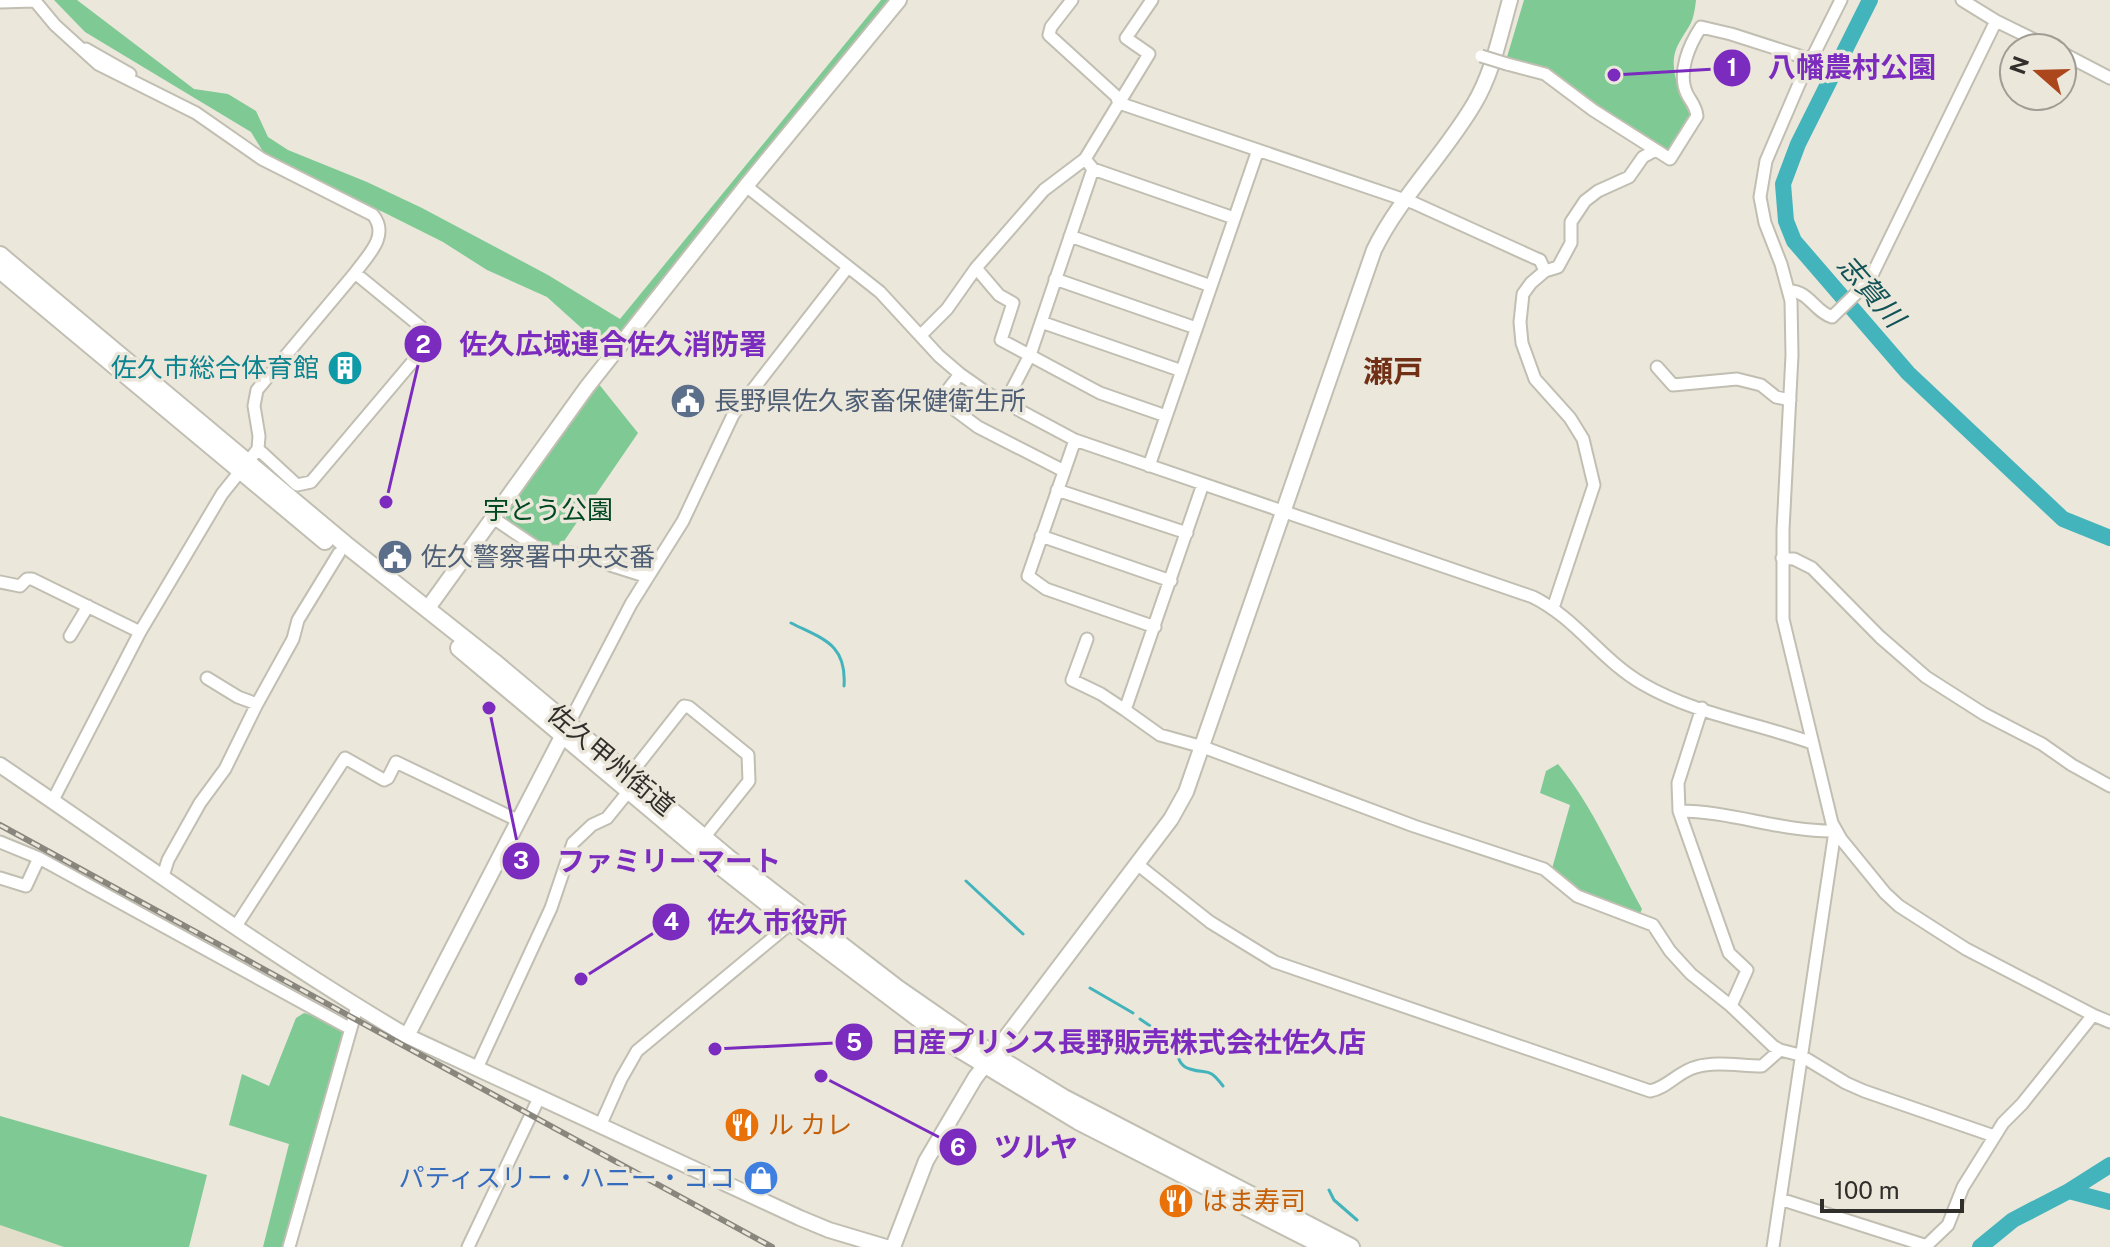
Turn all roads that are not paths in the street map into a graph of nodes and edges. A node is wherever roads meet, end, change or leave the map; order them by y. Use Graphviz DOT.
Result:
graph roads {
  1 [pos="899,0"];
  2 [pos="1072,0"];
  3 [pos="1152,0"];
  4 [pos="1510,0"];
  5 [pos="1841,0"];
  6 [pos="1962,0"];
  7 [pos="0,2"];
  8 [pos="1996,21"];
  9 [pos="2018,32"];
  10 [pos="1481,56"];
  11 [pos="1812,60"];
  12 [pos="2078,61"];
  13 [pos="2110,78"];
  14 [pos="1119,103"];
  15 [pos="1258,150"];
  16 [pos="1654,151"];
  17 [pos="1089,164"];
  18 [pos="746,186"];
  19 [pos="1404,201"];
  20 [pos="1234,218"];
  21 [pos="1070,236"];
  22 [pos="0,255"];
  23 [pos="848,267"];
  24 [pos="976,268"];
  25 [pos="0,270"];
  26 [pos="1545,271"];
  27 [pos="355,273"];
  28 [pos="1055,279"];
  29 [pos="1211,286"];
  30 [pos="1790,291"];
  31 [pos="1041,322"];
  32 [pos="1196,328"];
  33 [pos="921,335"];
  34 [pos="1030,355"];
  35 [pos="1657,367"];
  36 [pos="1182,371"];
  37 [pos="960,374"];
  38 [pos="1790,400"];
  39 [pos="1005,403"];
  40 [pos="1166,416"];
  41 [pos="1075,440"];
  42 [pos="248,460"];
  43 [pos="1149,466"];
  44 [pos="1064,471"];
  45 [pos="1203,484"];
  46 [pos="1057,490"];
  47 [pos="1284,512"];
  48 [pos="492,520"];
  49 [pos="1187,533"];
  50 [pos="1041,536"];
  51 [pos="339,553"];
  52 [pos="1782,558"];
  53 [pos="648,577"];
  54 [pos="1171,581"];
  55 [pos="0,582"];
  56 [pos="88,606"];
  57 [pos="428,608"];
  58 [pos="1553,608"];
  59 [pos="1155,627"];
  60 [pos="140,632"];
  61 [pos="70,636"];
  62 [pos="1087,639"];
  63 [pos="207,678"];
  64 [pos="257,704"];
  65 [pos="1702,708"];
  66 [pos="1125,710"];
  67 [pos="566,730"];
  68 [pos="1812,743"];
  69 [pos="1203,747"];
  70 [pos="0,765"];
  71 [pos="628,784"];
  72 [pos="2110,786"];
  73 [pos="53,800"];
  74 [pos="1679,811"];
  75 [pos="519,821"];
  76 [pos="1835,831"];
  77 [pos="0,842"];
  78 [pos="700,842"];
  79 [pos="39,858"];
  80 [pos="1137,864"];
  81 [pos="163,876"];
  82 [pos="0,878"];
  83 [pos="796,919"];
  84 [pos="236,926"];
  85 [pos="1731,1006"];
  86 [pos="357,1007"];
  87 [pos="2093,1015"];
  88 [pos="2110,1022"];
  89 [pos="349,1028"];
  90 [pos="407,1036"];
  91 [pos="1780,1050"];
  92 [pos="1800,1055"];
  93 [pos="988,1060"];
  94 [pos="477,1068"];
  95 [pos="539,1098"];
  96 [pos="600,1126"];
  97 [pos="1994,1136"];
  98 [pos="1780,1199"];
  99 [pos="1926,1246"];
  100 [pos="289,1247"];
  101 [pos="468,1247"];
  102 [pos="886,1247"];
  103 [pos="893,1247"];
  104 [pos="1325,1247"];
  105 [pos="1351,1247"];
  106 [pos="1773,1247"];
  1 -- 18 [label="street"];
  2 -- 14 [label="street"];
  3 -- 14 [label="street"];
  4 -- 19 [label="street"];
  5 -- 11 [label="street"];
  6 -- 8 [label="street"];
  7 -- 27 [label="street"];
  8 -- 9 [label="street"];
  8 -- 30 [label="street"];
  10 -- 16 [label="street, bridge"];
  11 -- 16 [label="street"];
  11 -- 30 [label="street"];
  12 -- 13 [label="street"];
  14 -- 15 [label="street"];
  14 -- 17 [label="street"];
  15 -- 19 [label="street"];
  15 -- 20 [label="street"];
  16 -- 26 [label="street"];
  17 -- 20 [label="street"];
  17 -- 21 [label="street"];
  17 -- 24 [label="street"];
  18 -- 23 [label="street"];
  18 -- 48 [label="street"];
  19 -- 26 [label="street"];
  19 -- 47 [label="street"];
  20 -- 29 [label="street"];
  21 -- 28 [label="street"];
  21 -- 29 [label="street"];
  22 -- 42 [label="main road, 佐久甲州街道"];
  23 -- 33 [label="street"];
  23 -- 53 [label="street"];
  24 -- 33 [label="street"];
  24 -- 34 [label="street"];
  25 -- 42 [label="main road, 佐久甲州街道"];
  26 -- 58 [label="street"];
  27 -- 42 [label="street"];
  27 -- 42 [label="street"];
  28 -- 31 [label="street"];
  28 -- 32 [label="street"];
  29 -- 32 [label="street"];
  30 -- 38 [label="street"];
  31 -- 34 [label="street"];
  31 -- 36 [label="street"];
  32 -- 36 [label="street"];
  33 -- 37 [label="street"];
  34 -- 39 [label="street"];
  34 -- 40 [label="street"];
  35 -- 38 [label="street"];
  36 -- 40 [label="street"];
  37 -- 39 [label="street"];
  37 -- 44 [label="street"];
  38 -- 52 [label="street"];
  39 -- 41 [label="street"];
  40 -- 43 [label="street"];
  41 -- 43 [label="street"];
  41 -- 44 [label="street"];
  42 -- 51 [label="main road, 佐久甲州街道"];
  42 -- 57 [label="main road, 佐久甲州街道"];
  42 -- 60 [label="street"];
  43 -- 45 [label="street"];
  44 -- 46 [label="street"];
  45 -- 47 [label="street"];
  45 -- 49 [label="street"];
  46 -- 49 [label="street"];
  46 -- 50 [label="street"];
  47 -- 58 [label="street"];
  47 -- 69 [label="street"];
  48 -- 53 [label="street"];
  48 -- 57 [label="street"];
  49 -- 54 [label="street"];
  50 -- 54 [label="street"];
  50 -- 59 [label="street"];
  51 -- 64 [label="street"];
  51 -- 67 [label="main road, 佐久甲州街道"];
  52 -- 68 [label="street"];
  52 -- 72 [label="street"];
  53 -- 67 [label="street"];
  54 -- 59 [label="street"];
  55 -- 56 [label="street"];
  56 -- 60 [label="street"];
  56 -- 61 [label="street"];
  57 -- 67 [label="main road, 佐久甲州街道"];
  58 -- 65 [label="street"];
  59 -- 66 [label="street"];
  60 -- 73 [label="street"];
  62 -- 66 [label="street"];
  63 -- 64 [label="street"];
  64 -- 81 [label="street"];
  65 -- 68 [label="street"];
  65 -- 74 [label="street"];
  66 -- 69 [label="street"];
  67 -- 71 [label="main road, 佐久甲州街道"];
  67 -- 75 [label="street"];
  68 -- 76 [label="street"];
  69 -- 80 [label="street"];
  69 -- 85 [label="street"];
  70 -- 73 [label="street"];
  71 -- 78 [label="main road, 佐久甲州街道"];
  71 -- 78 [label="street"];
  71 -- 94 [label="street"];
  73 -- 81 [label="street"];
  74 -- 76 [label="street"];
  74 -- 85 [label="street"];
  75 -- 84 [label="street"];
  75 -- 90 [label="street"];
  76 -- 87 [label="street"];
  76 -- 92 [label="street"];
  77 -- 79 [label="street"];
  78 -- 83 [label="main road, 佐久甲州街道"];
  79 -- 82 [label="street"];
  79 -- 89 [label="street"];
  80 -- 91 [label="street"];
  80 -- 93 [label="street"];
  81 -- 84 [label="street"];
  83 -- 93 [label="main road, 佐久甲州街道"];
  83 -- 96 [label="street"];
  84 -- 86 [label="street"];
  85 -- 91 [label="street"];
  86 -- 89 [label="street"];
  86 -- 90 [label="street"];
  87 -- 88 [label="street"];
  87 -- 97 [label="street"];
  89 -- 100 [label="street"];
  90 -- 94 [label="street"];
  91 -- 92 [label="street"];
  92 -- 97 [label="street"];
  92 -- 98 [label="street"];
  93 -- 103 [label="street"];
  93 -- 104 [label="main road, 佐久甲州街道"];
  93 -- 105 [label="main road, 佐久甲州街道"];
  94 -- 95 [label="street"];
  95 -- 96 [label="street"];
  95 -- 101 [label="street"];
  96 -- 102 [label="street"];
  97 -- 99 [label="street"];
  98 -- 99 [label="street"];
  98 -- 106 [label="street"];
}
